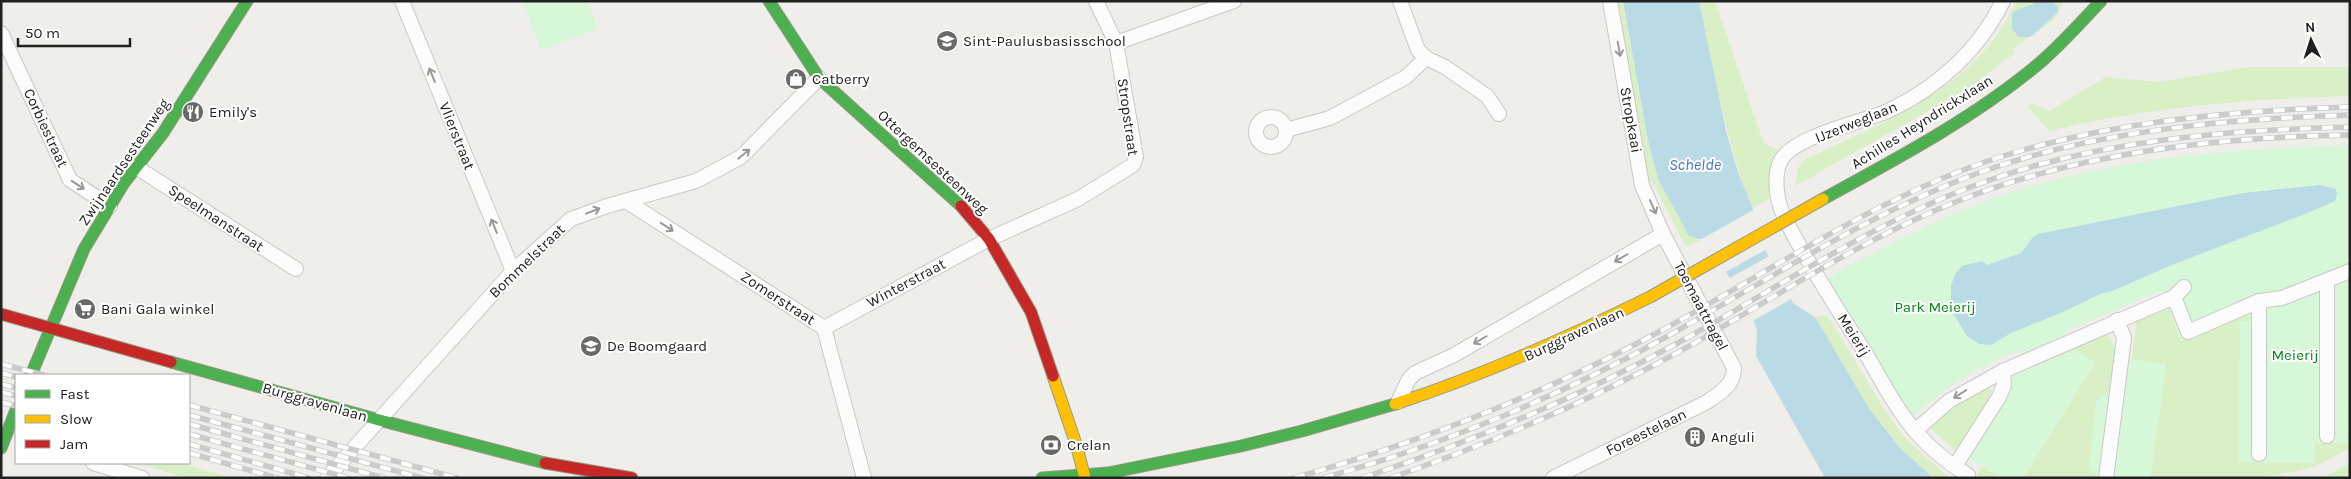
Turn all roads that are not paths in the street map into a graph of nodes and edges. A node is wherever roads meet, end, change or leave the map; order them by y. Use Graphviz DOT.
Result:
graph roads {
  1 [pos="247,1"];
  2 [pos="402,1"];
  3 [pos="769,1"];
  4 [pos="1096,1"];
  5 [pos="1234,1"];
  6 [pos="1400,1"];
  7 [pos="1610,1"];
  8 [pos="2003,1"];
  9 [pos="2101,1"];
  10 [pos="1,33"];
  11 [pos="1116,43"];
  12 [pos="1426,58"];
  13 [pos="819,78"];
  14 [pos="1499,114"];
  15 [pos="1286,130"];
  16 [pos="136,167"];
  17 [pos="626,201"];
  18 [pos="110,206"];
  19 [pos="1663,234"];
  20 [pos="1794,238"];
  21 [pos="989,239"];
  22 [pos="1741,244"];
  23 [pos="296,269"];
  24 [pos="513,271"];
  25 [pos="2350,271"];
  26 [pos="2327,281"];
  27 [pos="2258,301"];
  28 [pos="1,314"];
  29 [pos="2117,320"];
  30 [pos="50,326"];
  31 [pos="824,328"];
  32 [pos="2003,371"];
  33 [pos="31,374"];
  34 [pos="1734,378"];
  35 [pos="1398,402"];
  36 [pos="15,413"];
  37 [pos="379,420"];
  38 [pos="1915,431"];
  39 [pos="2327,436"];
  40 [pos="6,441"];
  41 [pos="2259,454"];
  42 [pos="96,464"];
  43 [pos="1955,466"];
  44 [pos="1968,476"];
  45 [pos="1085,477"];
  46 [pos="142,478"];
  47 [pos="327,478"];
  48 [pos="632,478"];
  49 [pos="864,478"];
  50 [pos="1042,478"];
  51 [pos="1553,478"];
  52 [pos="2106,478"];
  1 -- 16 [label="street, Zwijnaardsesteenweg"];
  24 -- 2 [label="street, Vlierstraat, one-way"];
  3 -- 13 [label="street, Ottergemsesteenweg"];
  4 -- 11 [label="street, Stropstraat"];
  5 -- 11 [label="street"];
  6 -- 12 [label="street"];
  7 -- 19 [label="street, Stropkaai, one-way"];
  8 -- 20 [label="street, IJzerweglaan"];
  9 -- 22 [label="street, Achilles Heyndrickxlaan, bridge"];
  10 -- 18 [label="street, Corbiestraat, one-way"];
  11 -- 21 [label="street, Stropstraat"];
  12 -- 14 [label="street"];
  12 -- 15 [label="street"];
  17 -- 13 [label="street, Bommelstraat, one-way"];
  13 -- 21 [label="street, Ottergemsesteenweg"];
  16 -- 18 [label="street, Zwijnaardsesteenweg"];
  16 -- 23 [label="street, Speelmanstraat"];
  24 -- 17 [label="street, Bommelstraat, one-way"];
  17 -- 31 [label="street, Zomerstraat, one-way"];
  18 -- 30 [label="street, Zwijnaardsesteenweg"];
  19 -- 34 [label="street, Toemaattragel"];
  19 -- 35 [label="street, one-way"];
  20 -- 38 [label="street, Meierij"];
  21 -- 31 [label="street, Winterstraat"];
  21 -- 45 [label="street, Ottergemsesteenweg"];
  22 -- 35 [label="street, Burggravenlaan, bridge"];
  24 -- 37 [label="street, Bommelstraat"];
  25 -- 26 [label="street"];
  26 -- 27 [label="street"];
  26 -- 39 [label="street"];
  27 -- 29 [label="street"];
  27 -- 41 [label="street"];
  28 -- 30 [label="street, Burggravenlaan"];
  29 -- 32 [label="street"];
  29 -- 52 [label="street"];
  30 -- 33 [label="street, Zwijnaardsesteenweg"];
  30 -- 37 [label="street, Burggravenlaan"];
  31 -- 49 [label="street, Zomerstraat"];
  32 -- 38 [label="street, one-way"];
  32 -- 43 [label="street"];
  34 -- 51 [label="street, Foreestelaan"];
  35 -- 45 [label="street, Burggravenlaan"];
  36 -- 40 [label="street"];
  37 -- 47 [label="street, Bommelstraat"];
  37 -- 48 [label="street, Burggravenlaan"];
  38 -- 43 [label="street, Meierij"];
  42 -- 46 [label="street"];
  43 -- 44 [label="street, Meierij"];
  45 -- 50 [label="street, Burggravenlaan"];
}
